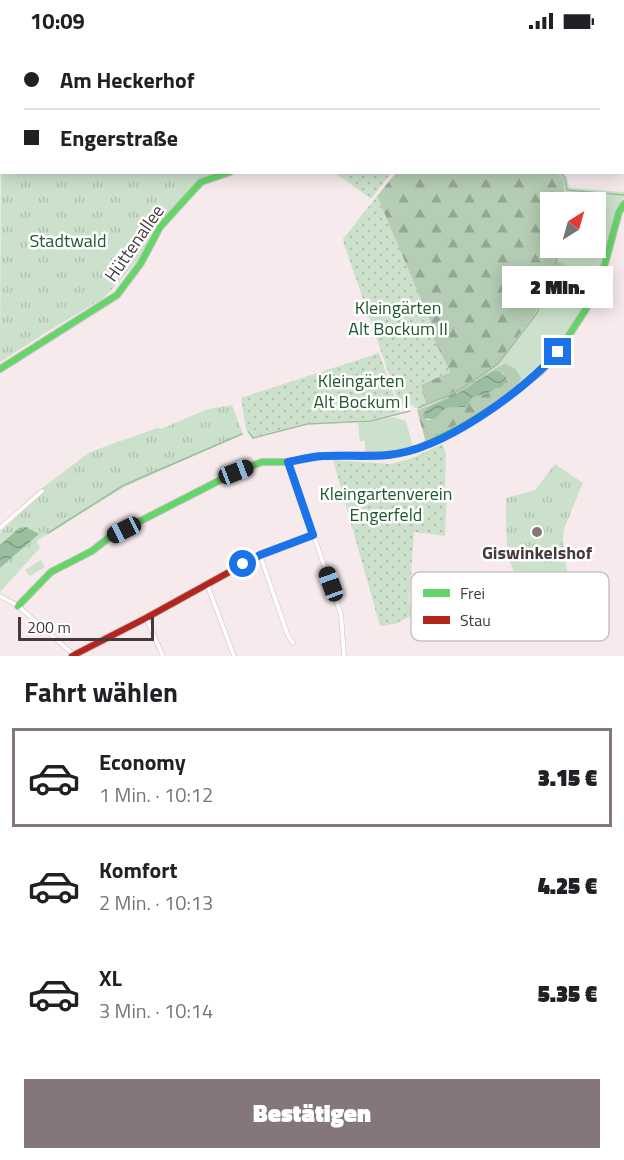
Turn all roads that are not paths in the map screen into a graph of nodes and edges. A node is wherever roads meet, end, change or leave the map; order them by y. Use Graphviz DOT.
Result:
graph roads {
  1 [pos="224,174"];
  2 [pos="624,204"];
  3 [pos="0,369"];
  4 [pos="288,462"];
  5 [pos="42,491"];
  6 [pos="0,528"];
  7 [pos="313,535"];
  8 [pos="260,555"];
  9 [pos="207,584"];
  10 [pos="0,596"];
  11 [pos="18,606"];
  12 [pos="146,618"];
  13 [pos="293,643"];
  14 [pos="74,656"];
  15 [pos="163,656"];
  16 [pos="234,656"];
  17 [pos="344,656"];
  1 -- 3 [label="street, Hüttenallee"];
  2 -- 4 [label="street"];
  4 -- 7 [label="street"];
  4 -- 11 [label="street"];
  5 -- 6 [label="street"];
  7 -- 8 [label="street"];
  7 -- 17 [label="street"];
  8 -- 9 [label="street"];
  8 -- 13 [label="street"];
  9 -- 12 [label="street"];
  9 -- 16 [label="street"];
  10 -- 11 [label="street"];
  11 -- 14 [label="street"];
  12 -- 14 [label="street"];
  12 -- 15 [label="street"];
}
